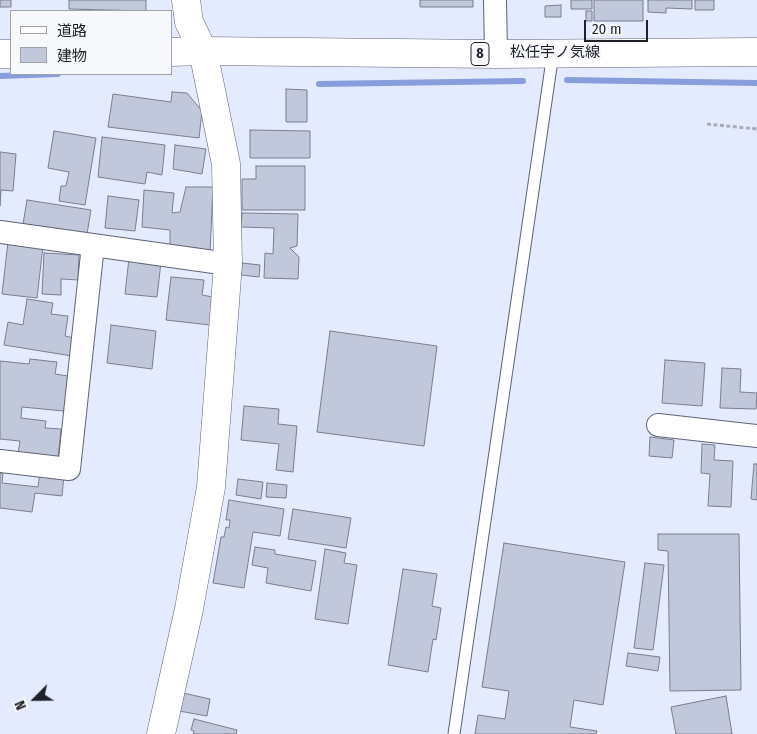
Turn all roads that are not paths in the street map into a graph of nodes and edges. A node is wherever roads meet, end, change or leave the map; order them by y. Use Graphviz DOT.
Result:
graph roads {
  1 [pos="186,0"];
  2 [pos="495,0"];
  3 [pos="203,51"];
  4 [pos="172,52"];
  5 [pos="757,52"];
  6 [pos="553,53"];
  7 [pos="496,54"];
  8 [pos="0,232"];
  9 [pos="93,245"];
  10 [pos="228,264"];
  11 [pos="658,425"];
  12 [pos="757,436"];
  13 [pos="0,461"];
  14 [pos="161,734"];
  15 [pos="454,734"];
  1 -- 3 [label="street"];
  2 -- 7 [label="street"];
  3 -- 4 [label="street, 松任宇ノ気線"];
  3 -- 7 [label="street, 松任宇ノ気線 / 8"];
  3 -- 10 [label="street"];
  5 -- 6 [label="street, 松任宇ノ気線 / 8"];
  6 -- 7 [label="street, 松任宇ノ気線 / 8"];
  6 -- 15 [label="lane"];
  8 -- 9 [label="street"];
  9 -- 10 [label="street"];
  9 -- 13 [label="street"];
  10 -- 14 [label="street"];
  11 -- 12 [label="street"];
}
